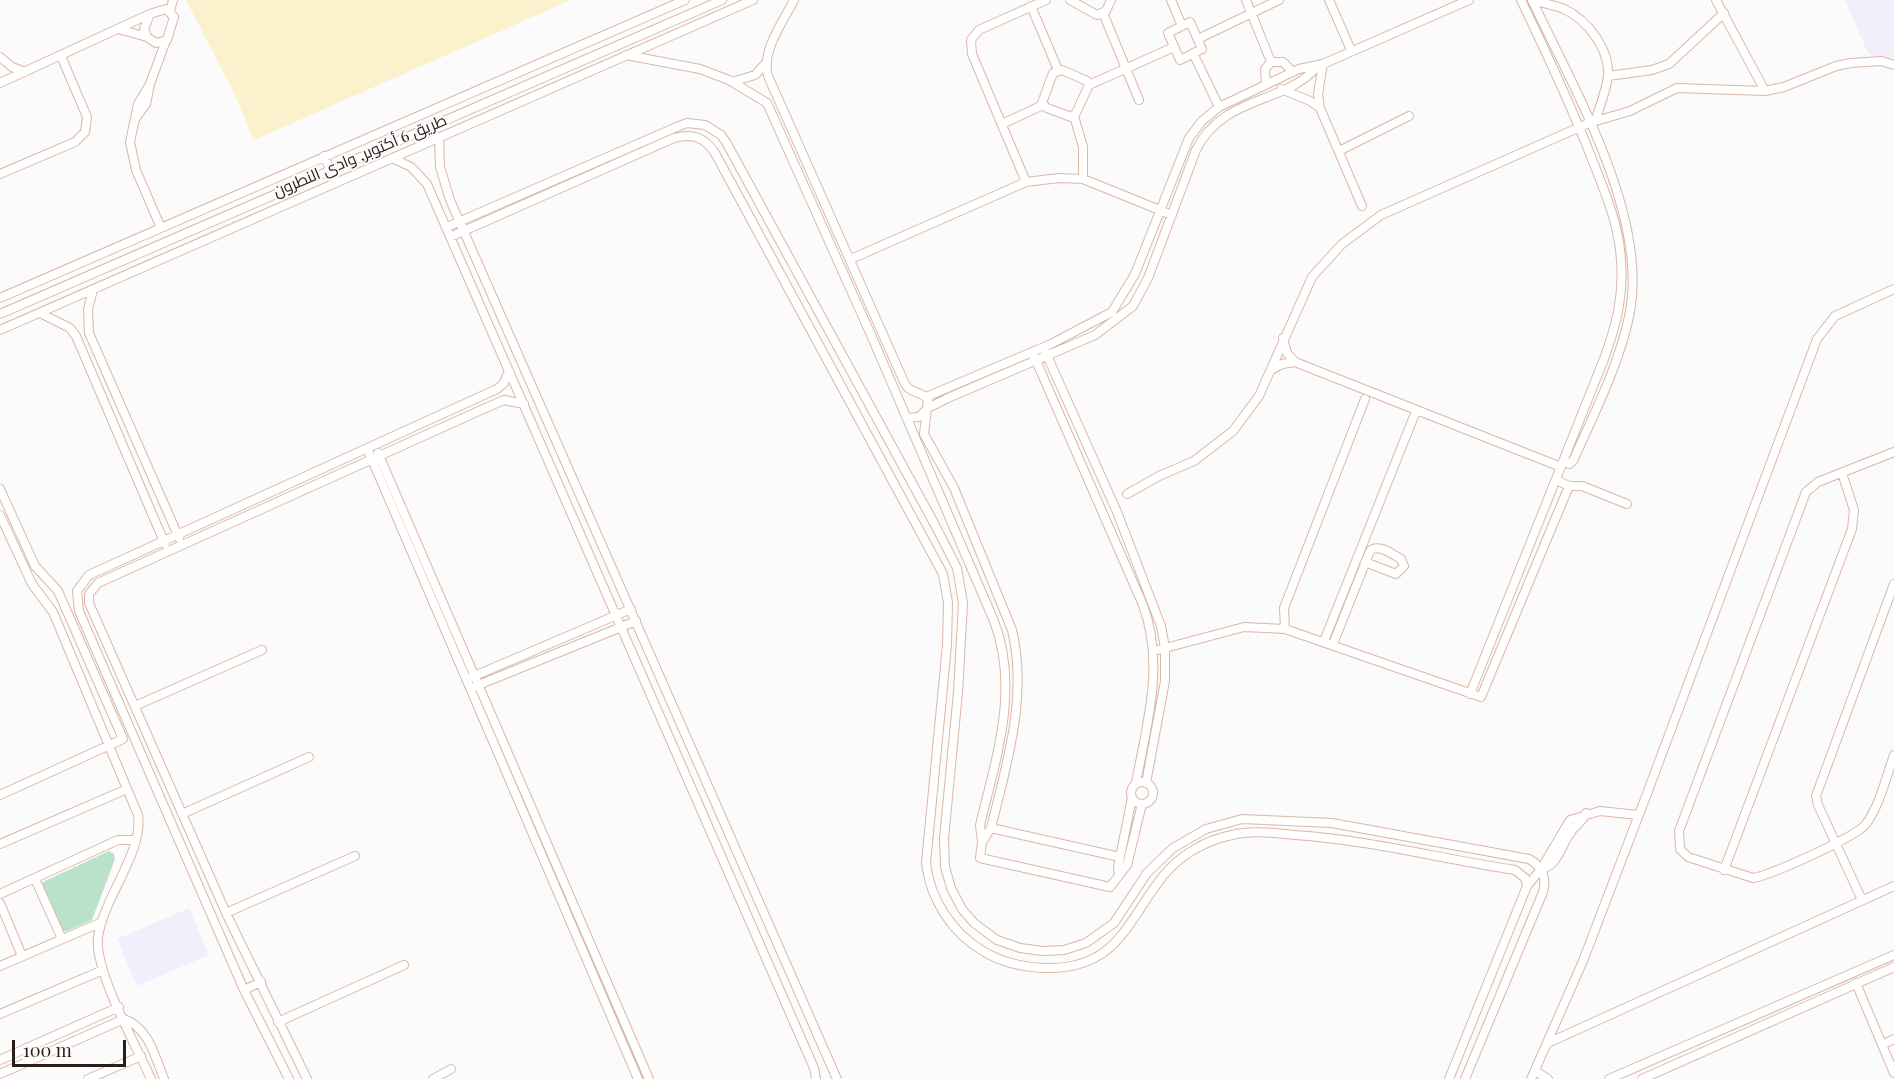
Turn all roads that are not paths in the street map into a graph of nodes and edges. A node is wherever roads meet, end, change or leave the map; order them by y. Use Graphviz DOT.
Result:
graph roads {
  1 [pos="173,0"];
  2 [pos="686,0"];
  3 [pos="722,0"];
  4 [pos="753,0"];
  5 [pos="794,0"];
  6 [pos="1046,0"];
  7 [pos="1070,0"];
  8 [pos="1111,0"];
  9 [pos="1171,0"];
  10 [pos="1246,0"];
  11 [pos="1279,0"];
  12 [pos="1329,0"];
  13 [pos="1469,0"];
  14 [pos="1521,0"];
  15 [pos="1716,0"];
  16 [pos="1032,6"];
  17 [pos="170,11"];
  18 [pos="1103,13"];
  19 [pos="1251,13"];
  20 [pos="1724,13"];
  21 [pos="150,14"];
  22 [pos="1182,26"];
  23 [pos="118,29"];
  24 [pos="147,37"];
  25 [pos="1198,39"];
  26 [pos="165,43"];
  27 [pos="1174,47"];
  28 [pos="1351,50"];
  29 [pos="1193,53"];
  30 [pos="626,55"];
  31 [pos="61,56"];
  32 [pos="0,57"];
  33 [pos="1271,62"];
  34 [pos="766,63"];
  35 [pos="1320,65"];
  36 [pos="1894,65"];
  37 [pos="1125,69"];
  38 [pos="1059,70"];
  39 [pos="25,72"];
  40 [pos="1293,72"];
  41 [pos="1608,75"];
  42 [pos="732,82"];
  43 [pos="0,83"];
  44 [pos="1266,84"];
  45 [pos="1089,85"];
  46 [pos="1281,89"];
  47 [pos="1764,91"];
  48 [pos="1139,100"];
  49 [pos="1043,105"];
  50 [pos="1219,107"];
  51 [pos="1320,108"];
  52 [pos="784,110"];
  53 [pos="773,115"];
  54 [pos="1074,116"];
  55 [pos="1409,116"];
  56 [pos="1592,122"];
  57 [pos="1002,124"];
  58 [pos="1580,128"];
  59 [pos="794,132"];
  60 [pos="783,136"];
  61 [pos="439,137"];
  62 [pos="1339,151"];
  63 [pos="324,156"];
  64 [pos="392,158"];
  65 [pos="811,168"];
  66 [pos="330,169"];
  67 [pos="799,173"];
  68 [pos="0,174"];
  69 [pos="1083,179"];
  70 [pos="1026,182"];
  71 [pos="336,183"];
  72 [pos="817,183"];
  73 [pos="806,188"];
  74 [pos="450,200"];
  75 [pos="1362,206"];
  76 [pos="437,207"];
  77 [pos="1161,210"];
  78 [pos="1172,215"];
  79 [pos="460,222"];
  80 [pos="447,227"];
  81 [pos="160,228"];
  82 [pos="463,231"];
  83 [pos="450,237"];
  84 [pos="851,259"];
  85 [pos="54,275"];
  86 [pos="60,288"];
  87 [pos="1894,289"];
  88 [pos="93,290"];
  89 [pos="0,298"];
  90 [pos="40,313"];
  91 [pos="0,314"];
  92 [pos="0,330"];
  93 [pos="881,330"];
  94 [pos="871,335"];
  95 [pos="1283,339"];
  96 [pos="95,346"];
  97 [pos="83,351"];
  98 [pos="1045,351"];
  99 [pos="1032,352"];
  100 [pos="1036,360"];
  101 [pos="1295,362"];
  102 [pos="509,371"];
  103 [pos="1270,371"];
  104 [pos="944,389"];
  105 [pos="926,397"];
  106 [pos="948,398"];
  107 [pos="1365,399"];
  108 [pos="524,404"];
  109 [pos="928,408"];
  110 [pos="1416,411"];
  111 [pos="907,418"];
  112 [pos="371,446"];
  113 [pos="1894,452"];
  114 [pos="143,454"];
  115 [pos="896,456"];
  116 [pos="376,457"];
  117 [pos="936,458"];
  118 [pos="129,460"];
  119 [pos="883,463"];
  120 [pos="927,463"];
  121 [pos="1562,464"];
  122 [pos="1842,473"];
  123 [pos="1556,480"];
  124 [pos="1569,486"];
  125 [pos="0,489"];
  126 [pos="1108,492"];
  127 [pos="1127,494"];
  128 [pos="1097,498"];
  129 [pos="1627,504"];
  130 [pos="0,515"];
  131 [pos="178,534"];
  132 [pos="163,541"];
  133 [pos="182,545"];
  134 [pos="168,551"];
  135 [pos="1365,562"];
  136 [pos="1894,584"];
  137 [pos="631,609"];
  138 [pos="616,616"];
  139 [pos="636,621"];
  140 [pos="621,627"];
  141 [pos="1285,629"];
  142 [pos="1324,641"];
  143 [pos="1333,644"];
  144 [pos="1165,648"];
  145 [pos="262,650"];
  146 [pos="1154,651"];
  147 [pos="471,677"];
  148 [pos="475,687"];
  149 [pos="1470,694"];
  150 [pos="135,706"];
  151 [pos="110,710"];
  152 [pos="95,715"];
  153 [pos="108,745"];
  154 [pos="1894,754"];
  155 [pos="309,757"];
  156 [pos="992,777"];
  157 [pos="1002,780"];
  158 [pos="1136,783"];
  159 [pos="1146,783"];
  160 [pos="127,789"];
  161 [pos="0,795"];
  162 [pos="1132,798"];
  163 [pos="1143,804"];
  164 [pos="182,814"];
  165 [pos="1638,814"];
  166 [pos="1332,822"];
  167 [pos="1349,825"];
  168 [pos="991,828"];
  169 [pos="1329,837"];
  170 [pos="1347,839"];
  171 [pos="136,840"];
  172 [pos="982,842"];
  173 [pos="1836,843"];
  174 [pos="0,844"];
  175 [pos="356,856"];
  176 [pos="1120,857"];
  177 [pos="1541,869"];
  178 [pos="1724,870"];
  179 [pos="1119,875"];
  180 [pos="35,879"];
  181 [pos="1527,886"];
  182 [pos="1894,886"];
  183 [pos="0,894"];
  184 [pos="1862,900"];
  185 [pos="0,903"];
  186 [pos="226,914"];
  187 [pos="102,922"];
  188 [pos="62,939"];
  189 [pos="1894,955"];
  190 [pos="22,956"];
  191 [pos="404,965"];
  192 [pos="0,966"];
  193 [pos="1894,967"];
  194 [pos="103,970"];
  195 [pos="261,982"];
  196 [pos="1856,983"];
  197 [pos="244,990"];
  198 [pos="119,1007"];
  199 [pos="0,1014"];
  200 [pos="1753,1017"];
  201 [pos="124,1019"];
  202 [pos="278,1022"];
  203 [pos="1757,1026"];
  204 [pos="1894,1039"];
  205 [pos="1550,1042"];
  206 [pos="1882,1045"];
  207 [pos="141,1056"];
  208 [pos="0,1060"];
  209 [pos="830,1067"];
  210 [pos="451,1069"];
  211 [pos="1894,1072"];
  212 [pos="0,1074"];
  213 [pos="1533,1075"];
  214 [pos="816,1077"];
  215 [pos="88,1079"];
  216 [pos="151,1079"];
  217 [pos="164,1079"];
  218 [pos="289,1079"];
  219 [pos="307,1079"];
  220 [pos="433,1079"];
  221 [pos="638,1079"];
  222 [pos="649,1079"];
  223 [pos="837,1079"];
  224 [pos="1449,1079"];
  225 [pos="1465,1079"];
  226 [pos="1548,1079"];
  227 [pos="1609,1079"];
  228 [pos="1642,1079"];
  1 -- 17 [label="street"];
  2 -- 63 [label="street, طريق 6 أكتوبر, وادى النطرون"];
  3 -- 66 [label="street, طريق 6 أكتوبر, وادى النطرون"];
  4 -- 30 [label="street"];
  5 -- 34 [label="street"];
  6 -- 16 [label="street"];
  7 -- 18 [label="street"];
  8 -- 18 [label="street"];
  9 -- 22 [label="street"];
  10 -- 19 [label="street"];
  11 -- 19 [label="street"];
  12 -- 28 [label="street"];
  13 -- 28 [label="street"];
  14 -- 58 [label="street"];
  15 -- 20 [label="street"];
  16 -- 38 [label="street"];
  16 -- 57 [label="street"];
  17 -- 21 [label="street"];
  17 -- 26 [label="street"];
  18 -- 37 [label="street"];
  19 -- 25 [label="street"];
  19 -- 33 [label="street"];
  20 -- 41 [label="street"];
  20 -- 47 [label="street"];
  21 -- 23 [label="street"];
  21 -- 24 [label="street"];
  22 -- 25 [label="street"];
  22 -- 27 [label="street"];
  23 -- 24 [label="street"];
  23 -- 31 [label="street"];
  24 -- 26 [label="street"];
  25 -- 29 [label="street"];
  26 -- 81 [label="street"];
  27 -- 29 [label="street"];
  27 -- 37 [label="street"];
  28 -- 35 [label="street"];
  29 -- 50 [label="street"];
  30 -- 42 [label="street"];
  30 -- 61 [label="street"];
  31 -- 39 [label="street"];
  31 -- 68 [label="street"];
  32 -- 39 [label="street"];
  33 -- 40 [label="street"];
  33 -- 44 [label="street"];
  34 -- 42 [label="street"];
  34 -- 52 [label="street"];
  35 -- 40 [label="street"];
  35 -- 46 [label="street"];
  35 -- 51 [label="street"];
  36 -- 47 [label="street"];
  37 -- 45 [label="street"];
  37 -- 48 [label="street"];
  38 -- 45 [label="street"];
  38 -- 49 [label="street"];
  39 -- 43 [label="street"];
  40 -- 44 [label="street"];
  41 -- 56 [label="street"];
  41 -- 56 [label="street"];
  42 -- 53 [label="street"];
  44 -- 50 [label="street"];
  45 -- 54 [label="street"];
  46 -- 51 [label="street"];
  46 -- 78 [label="street"];
  47 -- 56 [label="street"];
  49 -- 54 [label="street"];
  49 -- 57 [label="street"];
  50 -- 77 [label="street"];
  51 -- 62 [label="street"];
  52 -- 53 [label="street"];
  52 -- 59 [label="street"];
  53 -- 60 [label="street"];
  54 -- 69 [label="street"];
  55 -- 62 [label="street"];
  56 -- 58 [label="street"];
  56 -- 121 [label="street"];
  57 -- 70 [label="street"];
  58 -- 95 [label="street"];
  58 -- 121 [label="street"];
  59 -- 60 [label="street"];
  59 -- 65 [label="street"];
  60 -- 67 [label="street"];
  61 -- 64 [label="street"];
  61 -- 74 [label="street"];
  62 -- 75 [label="street"];
  63 -- 66 [label="street"];
  63 -- 81 [label="street, طريق 6 أكتوبر, وادى النطرون"];
  64 -- 71 [label="street"];
  64 -- 76 [label="street"];
  65 -- 67 [label="street"];
  65 -- 72 [label="street"];
  66 -- 71 [label="street"];
  66 -- 86 [label="street, طريق 6 أكتوبر, وادى النطرون"];
  67 -- 73 [label="street"];
  69 -- 70 [label="street"];
  69 -- 77 [label="street"];
  70 -- 84 [label="street"];
  71 -- 88 [label="street"];
  72 -- 73 [label="street"];
  72 -- 84 [label="street"];
  73 -- 94 [label="street"];
  74 -- 76 [label="street"];
  74 -- 79 [label="street"];
  76 -- 80 [label="street"];
  77 -- 78 [label="street"];
  77 -- 98 [label="street"];
  78 -- 98 [label="street"];
  79 -- 80 [label="street"];
  79 -- 82 [label="street"];
  79 -- 115 [label="street"];
  80 -- 83 [label="street"];
  81 -- 85 [label="street, طريق 6 أكتوبر, وادى النطرون"];
  82 -- 83 [label="street"];
  82 -- 119 [label="street"];
  82 -- 137 [label="street"];
  83 -- 102 [label="street"];
  84 -- 93 [label="street"];
  85 -- 86 [label="street"];
  85 -- 89 [label="street, طريق 6 أكتوبر, وادى النطرون"];
  86 -- 91 [label="street, طريق 6 أكتوبر, وادى النطرون"];
  87 -- 165 [label="street"];
  88 -- 90 [label="street"];
  88 -- 96 [label="street"];
  90 -- 92 [label="street"];
  90 -- 97 [label="street"];
  93 -- 94 [label="street"];
  93 -- 105 [label="street"];
  94 -- 111 [label="street"];
  95 -- 101 [label="street"];
  95 -- 103 [label="street"];
  96 -- 97 [label="street"];
  96 -- 114 [label="street"];
  97 -- 118 [label="street"];
  98 -- 99 [label="street"];
  98 -- 100 [label="street"];
  98 -- 126 [label="street"];
  99 -- 100 [label="street"];
  99 -- 104 [label="street"];
  100 -- 106 [label="street"];
  100 -- 128 [label="street"];
  101 -- 103 [label="street"];
  101 -- 110 [label="street"];
  102 -- 108 [label="street"];
  102 -- 112 [label="street"];
  103 -- 127 [label="street"];
  104 -- 105 [label="street"];
  104 -- 106 [label="street"];
  105 -- 109 [label="street"];
  106 -- 109 [label="street"];
  107 -- 141 [label="street"];
  108 -- 116 [label="street"];
  108 -- 138 [label="street"];
  109 -- 111 [label="street"];
  109 -- 117 [label="street"];
  110 -- 121 [label="street"];
  110 -- 142 [label="street"];
  111 -- 120 [label="street"];
  112 -- 116 [label="street"];
  112 -- 131 [label="street"];
  113 -- 122 [label="street"];
  114 -- 118 [label="street"];
  114 -- 131 [label="street"];
  115 -- 119 [label="street"];
  115 -- 166 [label="street"];
  116 -- 133 [label="street"];
  116 -- 147 [label="street"];
  117 -- 120 [label="street"];
  117 -- 157 [label="street"];
  118 -- 132 [label="street"];
  119 -- 169 [label="street"];
  120 -- 156 [label="street"];
  121 -- 123 [label="street"];
  122 -- 178 [label="street"];
  122 -- 178 [label="street"];
  123 -- 124 [label="street"];
  123 -- 149 [label="street"];
  124 -- 129 [label="street"];
  124 -- 149 [label="street"];
  125 -- 151 [label="street"];
  126 -- 128 [label="street"];
  126 -- 144 [label="street"];
  128 -- 146 [label="street"];
  130 -- 152 [label="street"];
  131 -- 132 [label="street"];
  131 -- 133 [label="street"];
  132 -- 134 [label="street"];
  132 -- 197 [label="street"];
  133 -- 134 [label="street"];
  134 -- 150 [label="street"];
  135 -- 135 [label="street"];
  135 -- 143 [label="street"];
  136 -- 173 [label="street"];
  137 -- 138 [label="street"];
  137 -- 139 [label="street"];
  138 -- 140 [label="street"];
  138 -- 147 [label="street"];
  139 -- 140 [label="street"];
  139 -- 209 [label="street"];
  140 -- 148 [label="street"];
  140 -- 214 [label="street"];
  141 -- 142 [label="street"];
  141 -- 144 [label="street"];
  142 -- 143 [label="street"];
  143 -- 149 [label="street"];
  144 -- 146 [label="street"];
  144 -- 159 [label="street"];
  145 -- 150 [label="street"];
  146 -- 158 [label="street"];
  147 -- 148 [label="street"];
  148 -- 221 [label="street"];
  148 -- 222 [label="street"];
  150 -- 164 [label="street"];
  151 -- 152 [label="street"];
  151 -- 153 [label="street"];
  152 -- 153 [label="street"];
  153 -- 160 [label="street"];
  153 -- 161 [label="street"];
  154 -- 173 [label="street"];
  155 -- 164 [label="street"];
  156 -- 157 [label="street"];
  156 -- 172 [label="street"];
  157 -- 168 [label="street"];
  158 -- 159 [label="street"];
  158 -- 162 [label="street"];
  159 -- 163 [label="street"];
  160 -- 171 [label="street"];
  160 -- 174 [label="street"];
  162 -- 163 [label="street"];
  162 -- 176 [label="street"];
  163 -- 179 [label="street"];
  164 -- 186 [label="street"];
  165 -- 177 [label="street"];
  165 -- 205 [label="street"];
  166 -- 167 [label="street"];
  166 -- 169 [label="street"];
  167 -- 170 [label="street"];
  167 -- 177 [label="street"];
  168 -- 172 [label="street"];
  168 -- 176 [label="street"];
  169 -- 170 [label="street"];
  170 -- 181 [label="street"];
  171 -- 180 [label="street"];
  171 -- 187 [label="street"];
  172 -- 179 [label="street"];
  173 -- 178 [label="street"];
  173 -- 184 [label="street"];
  175 -- 186 [label="street"];
  176 -- 179 [label="street"];
  177 -- 181 [label="street"];
  177 -- 225 [label="street"];
  180 -- 183 [label="street"];
  180 -- 188 [label="street"];
  181 -- 224 [label="street"];
  182 -- 184 [label="street"];
  184 -- 205 [label="street"];
  185 -- 190 [label="street"];
  186 -- 195 [label="street"];
  187 -- 188 [label="street"];
  187 -- 194 [label="street"];
  188 -- 190 [label="street"];
  189 -- 200 [label="street"];
  190 -- 192 [label="street"];
  191 -- 202 [label="street"];
  193 -- 196 [label="street"];
  194 -- 198 [label="street"];
  194 -- 199 [label="street"];
  195 -- 197 [label="street"];
  195 -- 202 [label="street"];
  196 -- 203 [label="street"];
  196 -- 206 [label="street"];
  197 -- 218 [label="street"];
  198 -- 201 [label="street"];
  198 -- 208 [label="street"];
  200 -- 203 [label="street"];
  200 -- 227 [label="street"];
  201 -- 207 [label="street"];
  201 -- 212 [label="street"];
  201 -- 217 [label="street"];
  202 -- 219 [label="street"];
  203 -- 228 [label="street"];
  204 -- 206 [label="street"];
  205 -- 213 [label="street"];
  206 -- 211 [label="street"];
  207 -- 215 [label="street"];
  207 -- 216 [label="street"];
  209 -- 214 [label="street"];
  209 -- 223 [label="street"];
  210 -- 220 [label="street"];
  213 -- 226 [label="street"];
}
